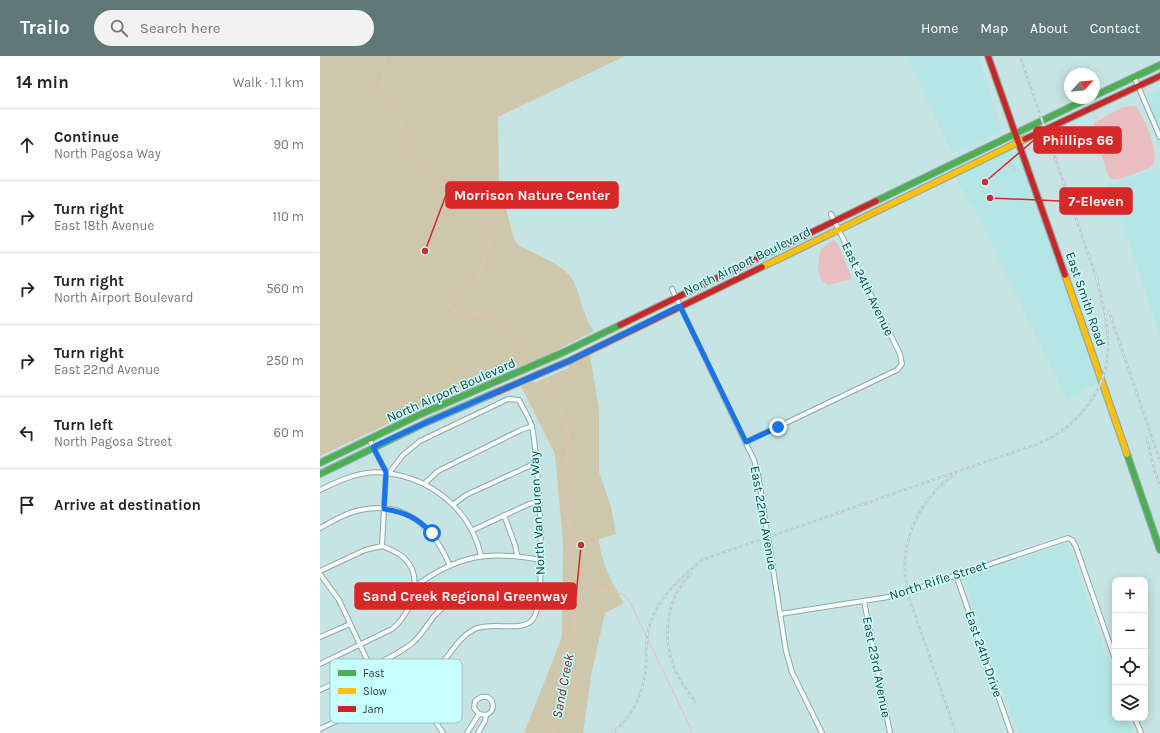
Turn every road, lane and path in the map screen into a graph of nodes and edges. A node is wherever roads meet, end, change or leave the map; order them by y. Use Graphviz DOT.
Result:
graph roads {
  1 [pos="988,56"];
  2 [pos="1160,65"];
  3 [pos="1160,76"];
  4 [pos="1134,77"];
  5 [pos="1138,86"];
  6 [pos="1100,93"];
  7 [pos="1076,104"];
  8 [pos="1015,133"];
  9 [pos="1160,137"];
  10 [pos="1018,143"];
  11 [pos="831,214"];
  12 [pos="834,220"];
  13 [pos="838,229"];
  14 [pos="672,289"];
  15 [pos="676,298"];
  16 [pos="680,306"];
  17 [pos="532,426"];
  18 [pos="369,439"];
  19 [pos="746,442"];
  20 [pos="373,447"];
  21 [pos="320,463"];
  22 [pos="536,463"];
  23 [pos="387,473"];
  24 [pos="320,474"];
  25 [pos="424,484"];
  26 [pos="320,490"];
  27 [pos="538,502"];
  28 [pos="454,504"];
  29 [pos="384,509"];
  30 [pos="504,515"];
  31 [pos="320,528"];
  32 [pos="473,530"];
  33 [pos="382,546"];
  34 [pos="1160,550"];
  35 [pos="517,555"];
  36 [pos="481,556"];
  37 [pos="541,560"];
  38 [pos="449,564"];
  39 [pos="320,571"];
  40 [pos="320,574"];
  41 [pos="956,575"];
  42 [pos="414,587"];
  43 [pos="540,593"];
  44 [pos="864,601"];
  45 [pos="780,614"];
  46 [pos="350,624"];
  47 [pos="320,637"];
  48 [pos="360,644"];
  49 [pos="1112,650"];
  50 [pos="367,659"];
  51 [pos="385,659"];
  52 [pos="444,659"];
  53 [pos="320,664"];
  54 [pos="330,685"];
  55 [pos="320,690"];
  56 [pos="479,714"];
  57 [pos="486,715"];
  58 [pos="1136,721"];
  59 [pos="333,723"];
  60 [pos="437,723"];
  61 [pos="320,729"];
  62 [pos="443,733"];
  63 [pos="467,733"];
  64 [pos="478,733"];
  65 [pos="822,733"];
  66 [pos="890,733"];
  67 [pos="1011,733"];
  68 [pos="1141,733"];
  1 -- 8 [label="main road, East Smith Road"];
  2 -- 4 [label="main road"];
  3 -- 5 [label="main road, North Airport Boulevard"];
  4 -- 5 [label="street"];
  4 -- 6 [label="main road"];
  5 -- 9 [label="street"];
  5 -- 10 [label="main road, North Airport Boulevard"];
  7 -- 8 [label="main road, North Airport Boulevard"];
  8 -- 10 [label="main road, East Smith Road"];
  8 -- 12 [label="main road, North Airport Boulevard"];
  10 -- 13 [label="main road, North Airport Boulevard"];
  10 -- 34 [label="main road, East Smith Road"];
  11 -- 12 [label="street, East 24th Avenue"];
  12 -- 13 [label="street, East 24th Avenue"];
  12 -- 15 [label="main road, North Airport Boulevard"];
  13 -- 16 [label="main road, North Airport Boulevard"];
  13 -- 19 [label="street, East 24th Avenue"];
  14 -- 15 [label="street, East 22nd Avenue"];
  15 -- 16 [label="street, East 22nd Avenue"];
  15 -- 18 [label="main road, North Airport Boulevard"];
  16 -- 19 [label="street, East 22nd Avenue"];
  16 -- 20 [label="main road, North Airport Boulevard"];
  17 -- 22 [label="street, North Van Buren Way"];
  17 -- 23 [label="street, North Van Buren Way"];
  17 -- 25 [label="street"];
  18 -- 20 [label="street"];
  18 -- 21 [label="main road, North Airport Boulevard"];
  19 -- 45 [label="street, East 22nd Avenue"];
  20 -- 23 [label="street"];
  20 -- 24 [label="main road, North Airport Boulevard"];
  22 -- 27 [label="street, North Van Buren Way"];
  22 -- 28 [label="street"];
  23 -- 25 [label="street"];
  23 -- 26 [label="street"];
  23 -- 29 [label="street"];
  25 -- 28 [label="street"];
  27 -- 30 [label="street"];
  27 -- 37 [label="street, North Van Buren Way"];
  28 -- 32 [label="street"];
  29 -- 31 [label="street"];
  29 -- 33 [label="street"];
  29 -- 38 [label="street"];
  30 -- 32 [label="street"];
  30 -- 35 [label="street"];
  32 -- 36 [label="street"];
  33 -- 39 [label="street"];
  33 -- 42 [label="street"];
  35 -- 36 [label="street"];
  35 -- 37 [label="street"];
  36 -- 38 [label="street"];
  37 -- 43 [label="street, North Van Buren Way"];
  38 -- 42 [label="street"];
  40 -- 46 [label="street"];
  41 -- 44 [label="street, North Rifle Street"];
  41 -- 49 [label="street, North Rifle Street"];
  41 -- 67 [label="street, East 24th Drive"];
  42 -- 48 [label="street"];
  43 -- 51 [label="street"];
  43 -- 52 [label="street, North Van Buren Way"];
  44 -- 45 [label="street, North Rifle Street"];
  44 -- 66 [label="street, East 23rd Avenue"];
  45 -- 65 [label="street, East 22nd Avenue"];
  46 -- 47 [label="street"];
  46 -- 48 [label="street"];
  48 -- 50 [label="street"];
  48 -- 53 [label="street"];
  54 -- 55 [label="street"];
  56 -- 57 [label="street"];
  56 -- 57 [label="street"];
  56 -- 63 [label="street"];
  57 -- 64 [label="street"];
  58 -- 68 [label="street"];
  59 -- 61 [label="street, North Van Buren Way"];
  60 -- 62 [label="street"];
}
